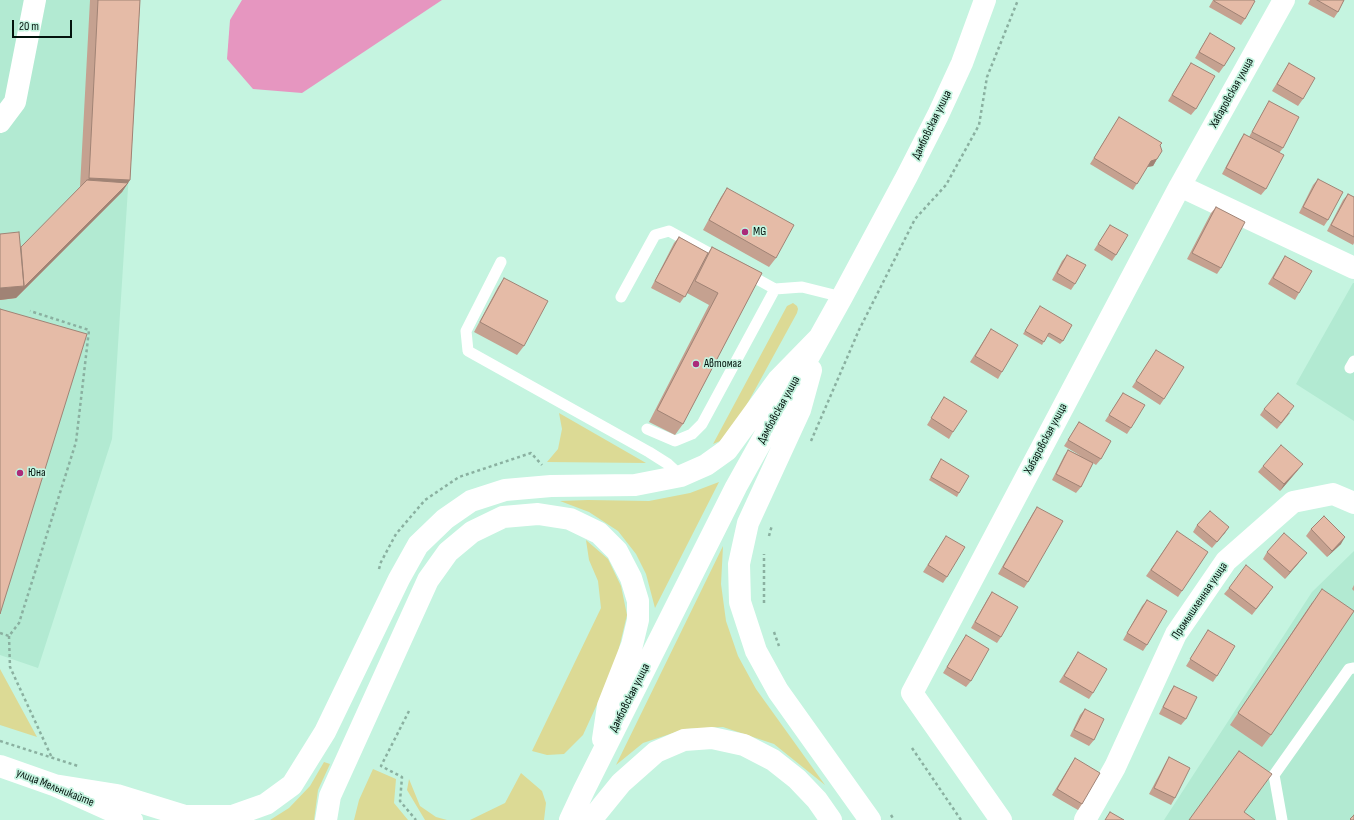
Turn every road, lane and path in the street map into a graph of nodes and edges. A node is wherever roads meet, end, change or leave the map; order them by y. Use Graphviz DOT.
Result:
graph roads {
  1 [pos="35,0"];
  2 [pos="985,0"];
  3 [pos="1018,0"];
  4 [pos="1284,0"];
  5 [pos="0,122"];
  6 [pos="1180,186"];
  7 [pos="501,262"];
  8 [pos="1354,268"];
  9 [pos="775,289"];
  10 [pos="621,297"];
  11 [pos="842,297"];
  12 [pos="30,310"];
  13 [pos="819,338"];
  14 [pos="648,429"];
  15 [pos="808,446"];
  16 [pos="681,476"];
  17 [pos="1354,503"];
  18 [pos="773,522"];
  19 [pos="768,536"];
  20 [pos="764,550"];
  21 [pos="764,605"];
  22 [pos="772,626"];
  23 [pos="0,633"];
  24 [pos="9,636"];
  25 [pos="781,653"];
  26 [pos="1354,668"];
  27 [pos="409,711"];
  28 [pos="0,741"];
  29 [pos="912,748"];
  30 [pos="600,756"];
  31 [pos="0,766"];
  32 [pos="54,785"];
  33 [pos="879,817"];
  34 [pos="132,820"];
  35 [pos="326,820"];
  36 [pos="416,820"];
  37 [pos="570,820"];
  38 [pos="591,820"];
  39 [pos="831,820"];
  40 [pos="894,820"];
  41 [pos="961,820"];
  42 [pos="1002,820"];
  43 [pos="1085,820"];
  44 [pos="1282,820"];
  1 -- 5 [label="main road"];
  2 -- 11 [label="main road, Дамбовская улица"];
  3 -- 15 [label="path"];
  4 -- 6 [label="main road, Хабаровская улица"];
  6 -- 8 [label="main road"];
  6 -- 42 [label="main road, Хабаровская улица"];
  7 -- 16 [label="lane"];
  9 -- 10 [label="lane"];
  9 -- 11 [label="lane"];
  9 -- 14 [label="lane"];
  11 -- 13 [label="main road, Дамбовская улица"];
  12 -- 24 [label="path"];
  13 -- 16 [label="main road"];
  13 -- 30 [label="main road, Дамбовская улица"];
  13 -- 33 [label="main road"];
  16 -- 32 [label="main road"];
  17 -- 43 [label="main road, Промышленная улица"];
  18 -- 19 [label="path"];
  20 -- 21 [label="path"];
  22 -- 25 [label="path"];
  23 -- 24 [label="path"];
  24 -- 28 [label="path"];
  26 -- 44 [label="lane"];
  27 -- 36 [label="path"];
  29 -- 41 [label="path"];
  30 -- 35 [label="main road"];
  30 -- 37 [label="main road, Дамбовская улица"];
  31 -- 32 [label="main road, улица Мельникайте"];
  32 -- 34 [label="main road, улица Мельникайте"];
  33 -- 40 [label="path"];
  38 -- 39 [label="main road"];
}
